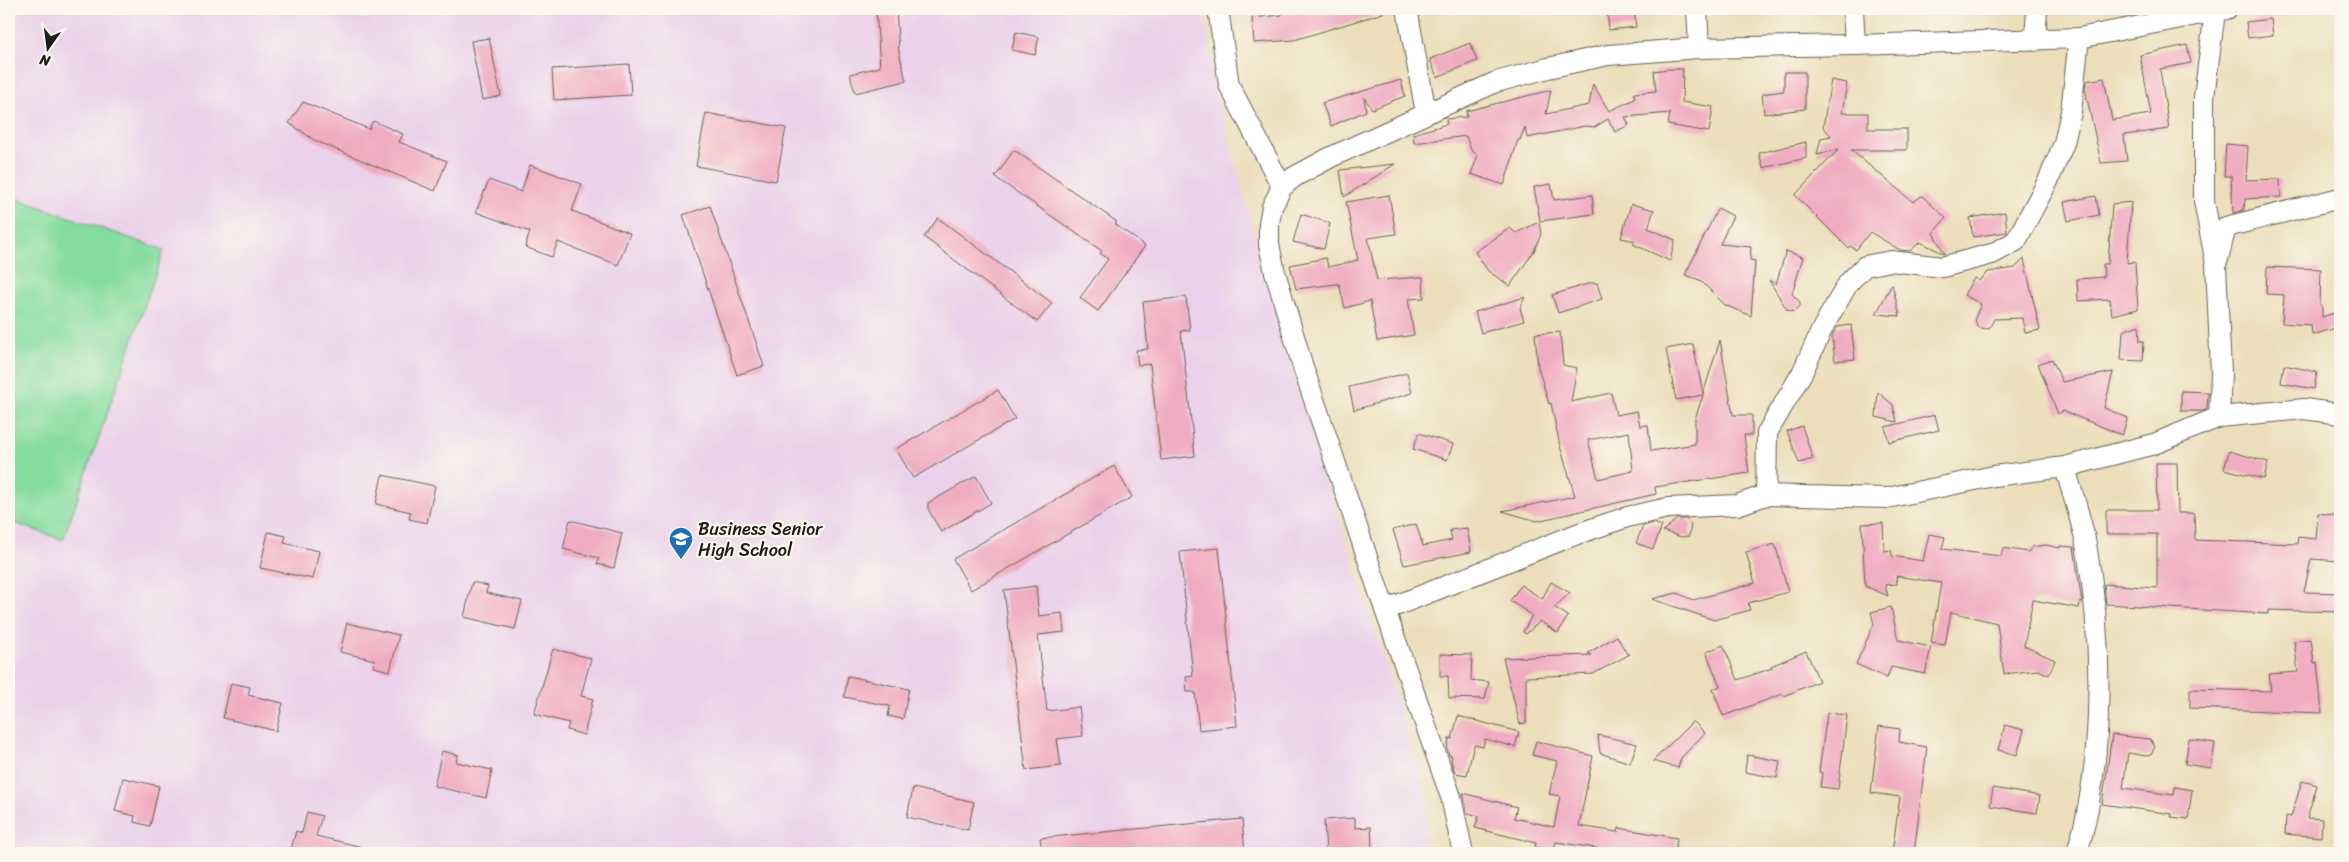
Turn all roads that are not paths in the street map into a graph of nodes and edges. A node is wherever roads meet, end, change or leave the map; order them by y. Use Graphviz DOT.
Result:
graph roads {
  1 [pos="1218,9"];
  2 [pos="1407,9"];
  3 [pos="1697,9"];
  4 [pos="1853,9"];
  5 [pos="2037,9"];
  6 [pos="2221,10"];
  7 [pos="2079,38"];
  8 [pos="2035,40"];
  9 [pos="1855,46"];
  10 [pos="1699,48"];
  11 [pos="1426,113"];
  12 [pos="1282,187"];
  13 [pos="2340,198"];
  14 [pos="2204,201"];
  15 [pos="2226,227"];
  16 [pos="2216,264"];
  17 [pos="2340,414"];
  18 [pos="2219,417"];
  19 [pos="2065,467"];
  20 [pos="1766,495"];
  21 [pos="1385,610"];
  22 [pos="1463,853"];
  23 [pos="2077,853"];
  1 -- 12 [label="street"];
  2 -- 11 [label="street"];
  3 -- 10 [label="street"];
  4 -- 9 [label="street"];
  5 -- 8 [label="street"];
  6 -- 7 [label="street"];
  6 -- 14 [label="street"];
  7 -- 8 [label="street"];
  7 -- 20 [label="street"];
  8 -- 9 [label="street"];
  9 -- 10 [label="street"];
  10 -- 11 [label="street"];
  11 -- 12 [label="street"];
  12 -- 21 [label="street"];
  13 -- 15 [label="street"];
  14 -- 15 [label="street"];
  14 -- 16 [label="street"];
  15 -- 16 [label="street"];
  16 -- 18 [label="street"];
  17 -- 18 [label="street"];
  18 -- 19 [label="street"];
  19 -- 20 [label="street"];
  19 -- 23 [label="street"];
  20 -- 21 [label="street"];
  21 -- 22 [label="street"];
}
